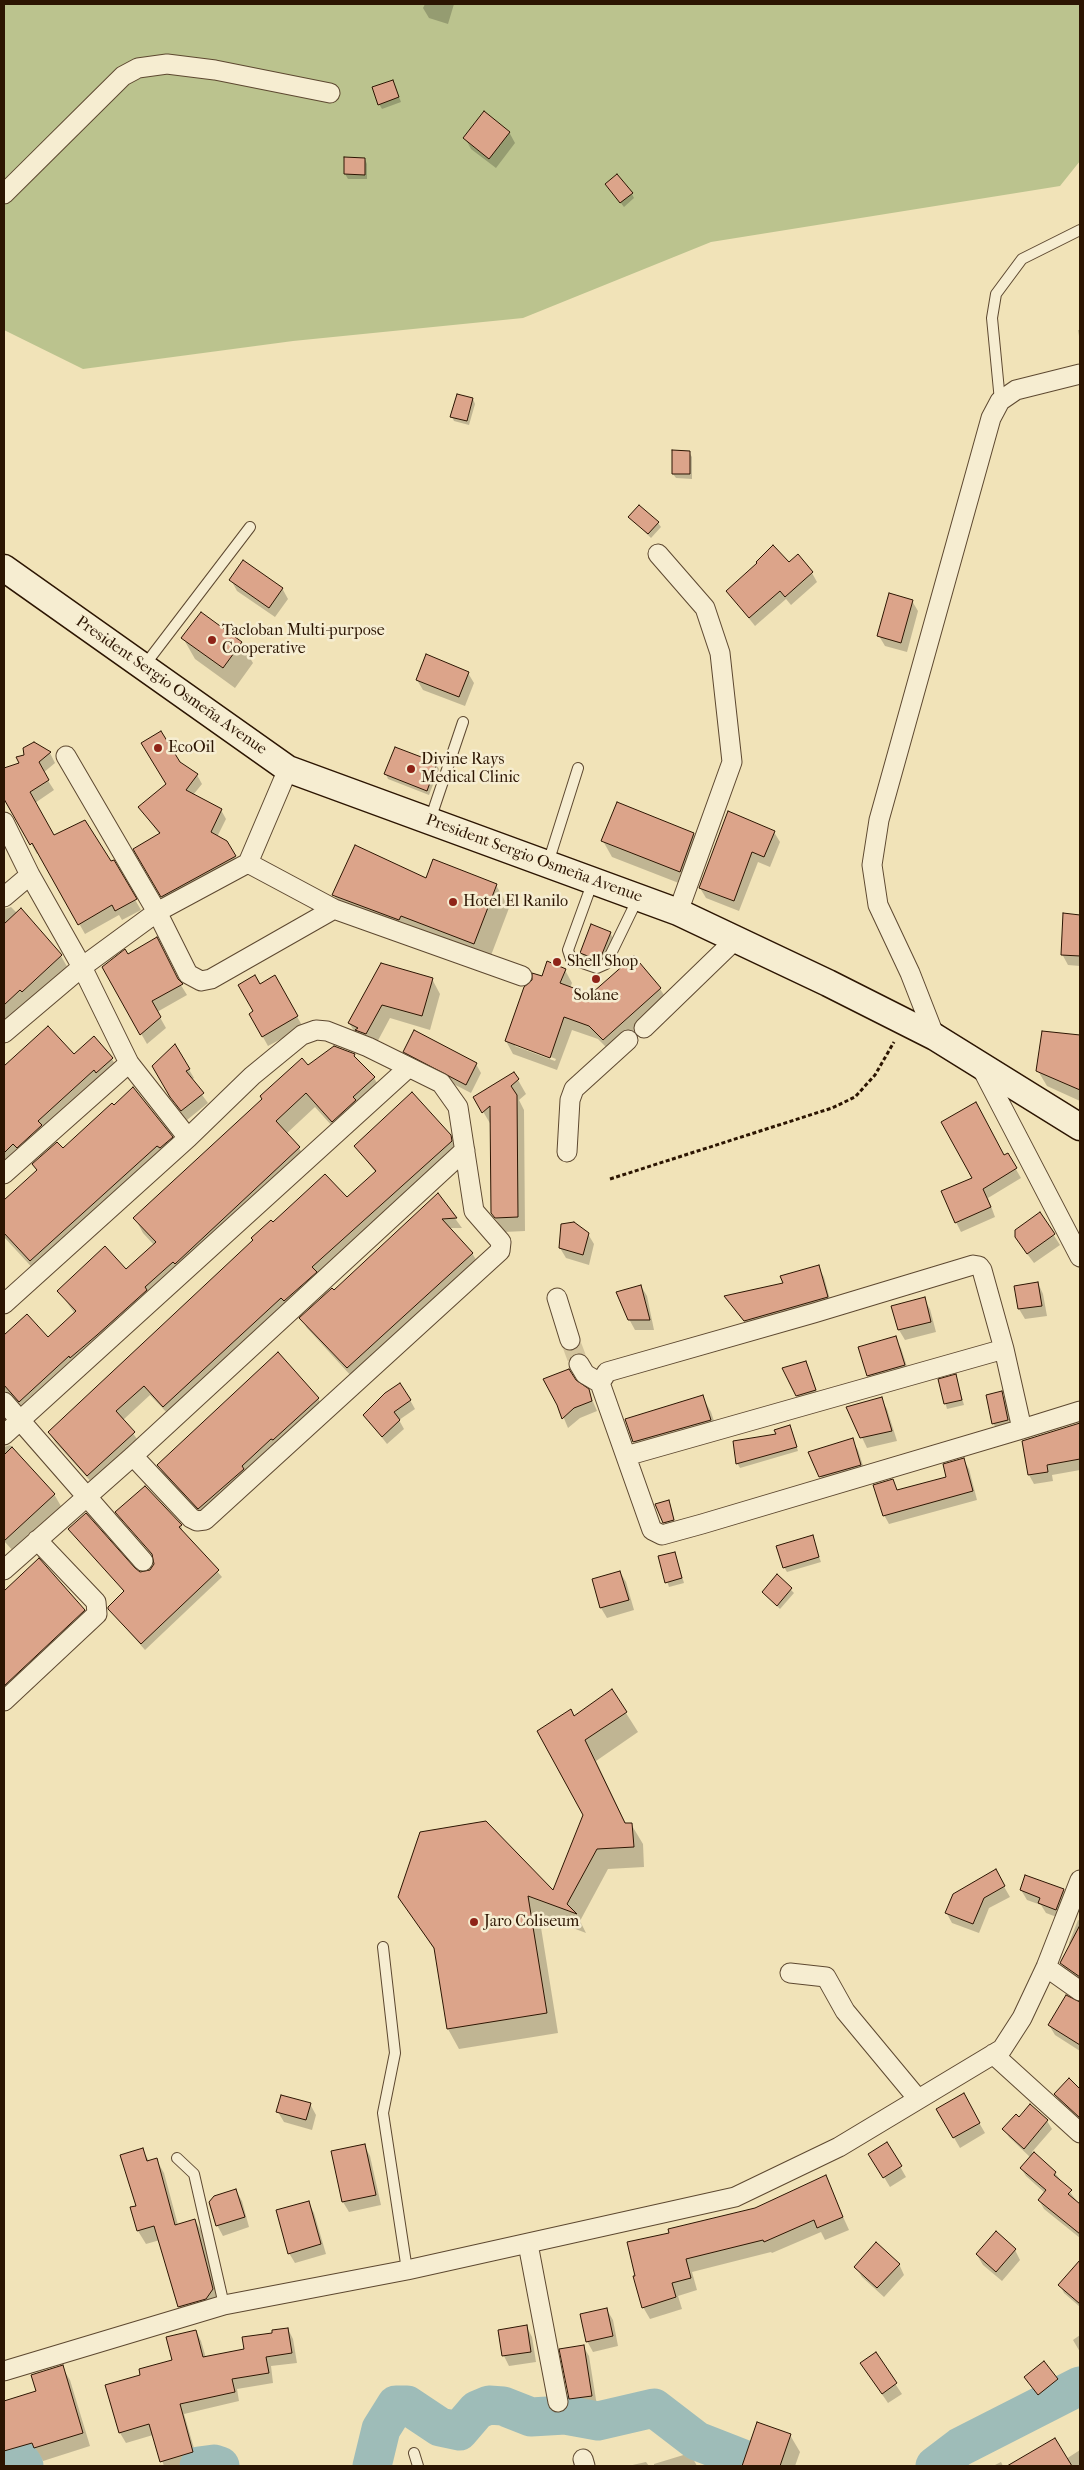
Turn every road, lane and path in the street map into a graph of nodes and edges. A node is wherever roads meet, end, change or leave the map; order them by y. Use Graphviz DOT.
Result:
graph roads {
  1 [pos="330,94"];
  2 [pos="4,194"];
  3 [pos="1080,230"];
  4 [pos="1080,374"];
  5 [pos="1000,401"];
  6 [pos="250,527"];
  7 [pos="658,554"];
  8 [pos="4,568"];
  9 [pos="144,666"];
  10 [pos="463,722"];
  11 [pos="66,756"];
  12 [pos="578,768"];
  13 [pos="288,769"];
  14 [pos="430,821"];
  15 [pos="4,822"];
  16 [pos="248,863"];
  17 [pos="548,864"];
  18 [pos="30,875"];
  19 [pos="593,881"];
  20 [pos="4,897"];
  21 [pos="638,897"];
  22 [pos="334,909"];
  23 [pos="157,912"];
  24 [pos="678,912"];
  25 [pos="736,939"];
  26 [pos="82,967"];
  27 [pos="522,976"];
  28 [pos="906,1022"];
  29 [pos="644,1028"];
  30 [pos="4,1033"];
  31 [pos="935,1037"];
  32 [pos="628,1040"];
  33 [pos="129,1063"];
  34 [pos="979,1063"];
  35 [pos="408,1068"];
  36 [pos="1080,1127"];
  37 [pos="188,1138"];
  38 [pos="465,1150"];
  39 [pos="567,1152"];
  40 [pos="4,1174"];
  41 [pos="610,1179"];
  42 [pos="1080,1257"];
  43 [pos="557,1298"];
  44 [pos="4,1304"];
  45 [pos="570,1340"];
  46 [pos="1004,1349"];
  47 [pos="579,1364"];
  48 [pos="600,1383"];
  49 [pos="4,1402"];
  50 [pos="1080,1411"];
  51 [pos="21,1420"];
  52 [pos="1022,1429"];
  53 [pos="4,1435"];
  54 [pos="133,1456"];
  55 [pos="626,1456"];
  56 [pos="85,1497"];
  57 [pos="37,1540"];
  58 [pos="143,1562"];
  59 [pos="4,1570"];
  60 [pos="4,1701"];
  61 [pos="1080,1880"];
  62 [pos="383,1947"];
  63 [pos="1046,1967"];
  64 [pos="790,1973"];
  65 [pos="1080,1991"];
  66 [pos="993,2054"];
  67 [pos="918,2099"];
  68 [pos="1080,2133"];
  69 [pos="177,2158"];
  70 [pos="528,2244"];
  71 [pos="407,2270"];
  72 [pos="224,2305"];
  73 [pos="4,2371"];
  74 [pos="558,2402"];
  75 [pos="414,2453"];
  76 [pos="418,2466"];
  1 -- 2 [label="street"];
  3 -- 5 [label="lane"];
  4 -- 5 [label="street"];
  5 -- 31 [label="street"];
  6 -- 9 [label="lane"];
  7 -- 24 [label="street"];
  8 -- 9 [label="main road, President Sergio Osmeña Avenue"];
  9 -- 13 [label="main road, President Sergio Osmeña Avenue"];
  10 -- 14 [label="lane"];
  11 -- 23 [label="street"];
  12 -- 17 [label="lane"];
  13 -- 14 [label="main road, President Sergio Osmeña Avenue"];
  13 -- 16 [label="street"];
  14 -- 17 [label="main road, President Sergio Osmeña Avenue"];
  15 -- 18 [label="street"];
  16 -- 22 [label="street"];
  16 -- 23 [label="street"];
  17 -- 19 [label="main road, President Sergio Osmeña Avenue"];
  18 -- 20 [label="street"];
  18 -- 26 [label="street"];
  19 -- 21 [label="main road, President Sergio Osmeña Avenue"];
  19 -- 21 [label="lane"];
  21 -- 24 [label="main road, President Sergio Osmeña Avenue"];
  22 -- 23 [label="street"];
  22 -- 27 [label="street"];
  23 -- 26 [label="street"];
  24 -- 25 [label="main road, President Sergio Osmeña Avenue"];
  25 -- 28 [label="main road, President Sergio Osmeña Avenue"];
  25 -- 29 [label="street"];
  26 -- 30 [label="street"];
  26 -- 33 [label="street"];
  28 -- 31 [label="main road, President Sergio Osmeña Avenue"];
  28 -- 41 [label="path"];
  31 -- 34 [label="main road, President Sergio Osmeña Avenue"];
  32 -- 39 [label="street"];
  33 -- 37 [label="street"];
  33 -- 40 [label="street"];
  34 -- 36 [label="main road, President Sergio Osmeña Avenue"];
  34 -- 42 [label="street"];
  35 -- 37 [label="street"];
  35 -- 38 [label="street"];
  35 -- 51 [label="street"];
  37 -- 44 [label="street"];
  38 -- 54 [label="street"];
  38 -- 54 [label="street"];
  43 -- 45 [label="street"];
  46 -- 48 [label="street"];
  46 -- 52 [label="street"];
  46 -- 55 [label="street"];
  47 -- 48 [label="street"];
  48 -- 55 [label="street"];
  49 -- 51 [label="street"];
  50 -- 52 [label="street"];
  51 -- 53 [label="street"];
  51 -- 56 [label="street"];
  52 -- 55 [label="street"];
  54 -- 56 [label="street"];
  56 -- 57 [label="street"];
  56 -- 58 [label="street"];
  57 -- 59 [label="street"];
  57 -- 60 [label="street"];
  61 -- 63 [label="street"];
  62 -- 71 [label="lane"];
  63 -- 65 [label="street"];
  63 -- 66 [label="street"];
  64 -- 67 [label="street"];
  66 -- 67 [label="street"];
  66 -- 68 [label="street"];
  67 -- 70 [label="street"];
  69 -- 72 [label="lane"];
  70 -- 71 [label="street"];
  70 -- 74 [label="street"];
  71 -- 72 [label="street"];
  72 -- 73 [label="street"];
  75 -- 76 [label="lane"];
}
